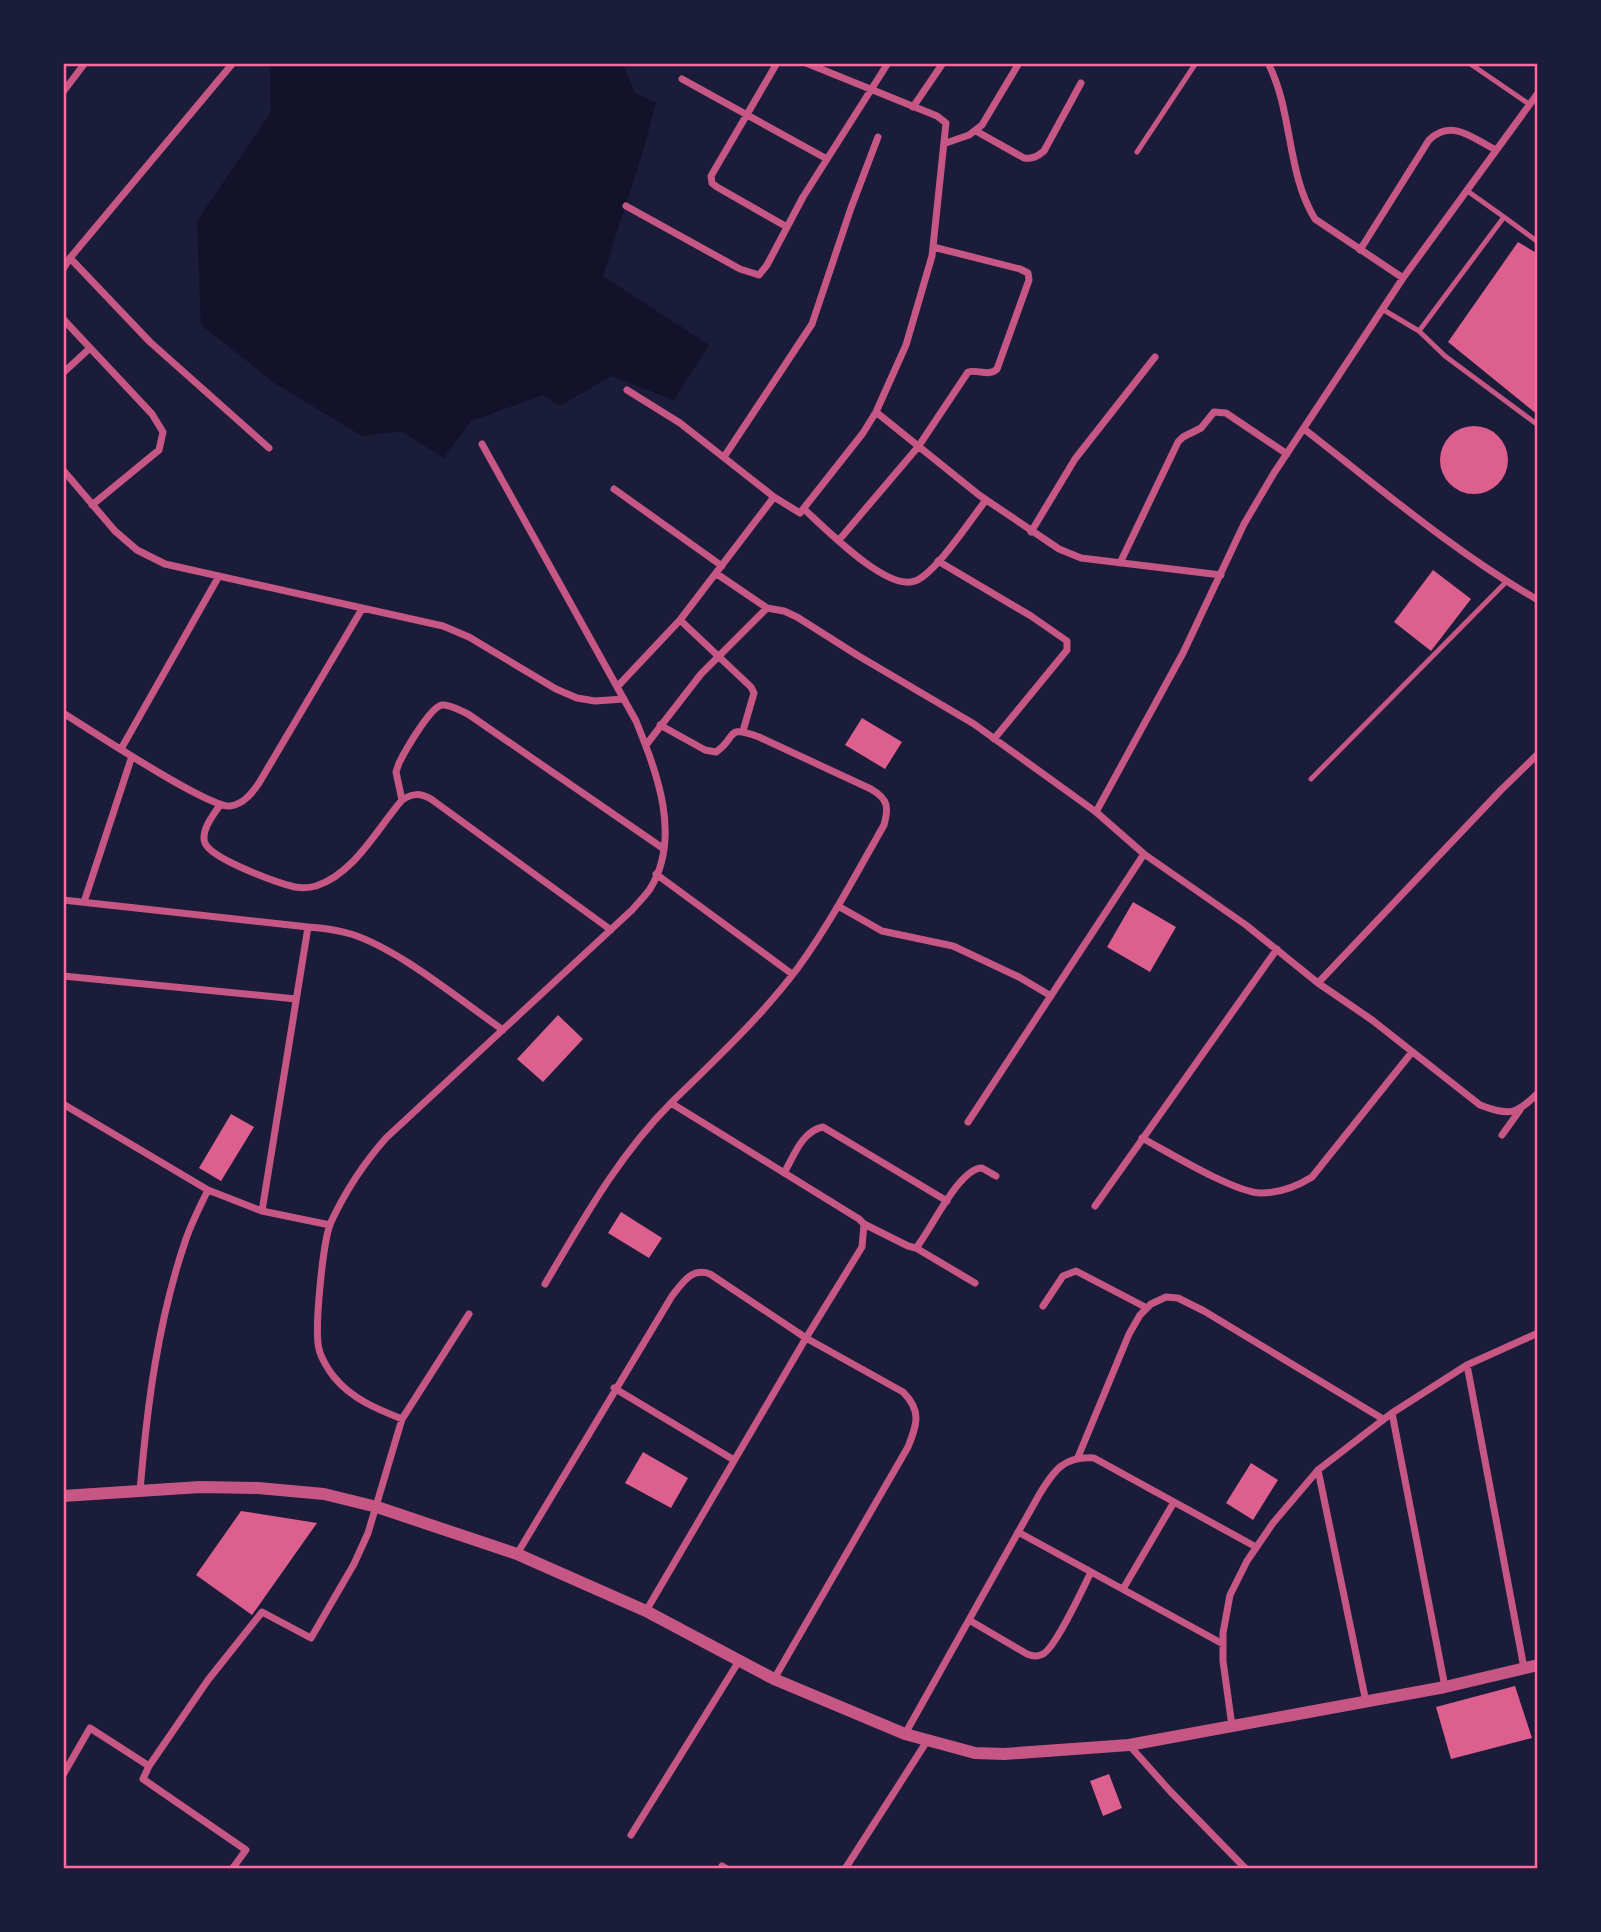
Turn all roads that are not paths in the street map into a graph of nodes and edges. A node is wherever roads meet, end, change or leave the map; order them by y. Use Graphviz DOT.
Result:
graph roads {
  1 [pos="85,63"];
  2 [pos="233,63"];
  3 [pos="777,63"];
  4 [pos="806,63"];
  5 [pos="888,63"];
  6 [pos="943,63"];
  7 [pos="1019,63"];
  8 [pos="1196,63"];
  9 [pos="1268,63"];
  10 [pos="1469,63"];
  11 [pos="682,79"];
  12 [pos="1081,83"];
  13 [pos="870,90"];
  14 [pos="63,92"];
  15 [pos="1538,93"];
  16 [pos="1529,104"];
  17 [pos="913,107"];
  18 [pos="747,113"];
  19 [pos="976,131"];
  20 [pos="878,137"];
  21 [pos="946,143"];
  22 [pos="1496,150"];
  23 [pos="1137,152"];
  24 [pos="827,159"];
  25 [pos="1466,190"];
  26 [pos="626,206"];
  27 [pos="1504,217"];
  28 [pos="787,227"];
  29 [pos="1538,242"];
  30 [pos="933,247"];
  31 [pos="1360,250"];
  32 [pos="70,258"];
  33 [pos="63,269"];
  34 [pos="1403,278"];
  35 [pos="1382,309"];
  36 [pos="63,319"];
  37 [pos="1419,331"];
  38 [pos="90,348"];
  39 [pos="1155,357"];
  40 [pos="63,373"];
  41 [pos="627,390"];
  42 [pos="876,412"];
  43 [pos="1538,425"];
  44 [pos="1304,429"];
  45 [pos="482,444"];
  46 [pos="918,447"];
  47 [pos="269,448"];
  48 [pos="1287,454"];
  49 [pos="724,457"];
  50 [pos="63,470"];
  51 [pos="614,489"];
  52 [pos="774,497"];
  53 [pos="986,499"];
  54 [pos="92,505"];
  55 [pos="805,510"];
  56 [pos="1031,532"];
  57 [pos="839,540"];
  58 [pos="938,561"];
  59 [pos="1120,563"];
  60 [pos="722,566"];
  61 [pos="717,574"];
  62 [pos="1221,575"];
  63 [pos="219,576"];
  64 [pos="1506,582"];
  65 [pos="1538,600"];
  66 [pos="767,608"];
  67 [pos="362,609"];
  68 [pos="680,620"];
  69 [pos="718,656"];
  70 [pos="617,687"];
  71 [pos="624,699"];
  72 [pos="63,713"];
  73 [pos="660,725"];
  74 [pos="743,731"];
  75 [pos="994,739"];
  76 [pos="646,744"];
  77 [pos="121,750"];
  78 [pos="1538,754"];
  79 [pos="132,756"];
  80 [pos="1311,779"];
  81 [pos="402,800"];
  82 [pos="220,804"];
  83 [pos="1096,812"];
  84 [pos="664,849"];
  85 [pos="1144,854"];
  86 [pos="656,874"];
  87 [pos="63,900"];
  88 [pos="84,902"];
  89 [pos="838,906"];
  90 [pos="308,927"];
  91 [pos="611,930"];
  92 [pos="1277,948"];
  93 [pos="792,975"];
  94 [pos="63,976"];
  95 [pos="1318,983"];
  96 [pos="1051,996"];
  97 [pos="296,999"];
  98 [pos="503,1030"];
  99 [pos="1412,1052"];
  100 [pos="1538,1093"];
  101 [pos="671,1103"];
  102 [pos="63,1104"];
  103 [pos="1521,1108"];
  104 [pos="968,1122"];
  105 [pos="1502,1135"];
  106 [pos="1142,1138"];
  107 [pos="784,1172"];
  108 [pos="996,1176"];
  109 [pos="208,1190"];
  110 [pos="947,1200"];
  111 [pos="1095,1206"];
  112 [pos="262,1211"];
  113 [pos="864,1224"];
  114 [pos="330,1225"];
  115 [pos="916,1248"];
  116 [pos="975,1283"];
  117 [pos="545,1284"];
  118 [pos="1044,1306"];
  119 [pos="1147,1308"];
  120 [pos="469,1314"];
  121 [pos="1538,1334"];
  122 [pos="806,1338"];
  123 [pos="1467,1365"];
  124 [pos="614,1388"];
  125 [pos="1392,1413"];
  126 [pos="401,1419"];
  127 [pos="1383,1419"];
  128 [pos="1078,1457"];
  129 [pos="734,1460"];
  130 [pos="1318,1471"];
  131 [pos="139,1492"];
  132 [pos="63,1496"];
  133 [pos="1174,1502"];
  134 [pos="377,1507"];
  135 [pos="1018,1532"];
  136 [pos="1256,1547"];
  137 [pos="517,1554"];
  138 [pos="1091,1572"];
  139 [pos="1123,1589"];
  140 [pos="646,1611"];
  141 [pos="969,1620"];
  142 [pos="1223,1644"];
  143 [pos="739,1661"];
  144 [pos="1538,1665"];
  145 [pos="1524,1668"];
  146 [pos="774,1679"];
  147 [pos="1445,1687"];
  148 [pos="1366,1702"];
  149 [pos="1232,1726"];
  150 [pos="905,1734"];
  151 [pos="927,1741"];
  152 [pos="1129,1745"];
  153 [pos="149,1766"];
  154 [pos="63,1775"];
  155 [pos="631,1835"];
  156 [pos="232,1869"];
  157 [pos="845,1869"];
  158 [pos="1246,1869"];
  1 -- 14 [label="street"];
  2 -- 32 [label="street"];
  3 -- 18 [label="street"];
  4 -- 13 [label="street"];
  5 -- 13 [label="street"];
  6 -- 17 [label="street"];
  7 -- 19 [label="street"];
  8 -- 23 [label="lane"];
  9 -- 31 [label="street"];
  10 -- 16 [label="lane"];
  11 -- 18 [label="street"];
  12 -- 19 [label="street"];
  13 -- 17 [label="street"];
  13 -- 24 [label="street"];
  15 -- 16 [label="street"];
  16 -- 22 [label="street"];
  17 -- 21 [label="street"];
  18 -- 24 [label="street"];
  18 -- 28 [label="street"];
  19 -- 21 [label="street"];
  20 -- 49 [label="street"];
  21 -- 30 [label="street"];
  22 -- 25 [label="street"];
  22 -- 31 [label="street"];
  24 -- 28 [label="street"];
  25 -- 27 [label="lane"];
  25 -- 34 [label="street"];
  26 -- 28 [label="street"];
  27 -- 29 [label="lane"];
  27 -- 37 [label="lane"];
  30 -- 42 [label="street"];
  30 -- 46 [label="street"];
  31 -- 34 [label="street"];
  32 -- 33 [label="street"];
  32 -- 47 [label="street"];
  34 -- 35 [label="street"];
  35 -- 37 [label="lane"];
  35 -- 44 [label="street"];
  36 -- 38 [label="street"];
  37 -- 43 [label="lane"];
  38 -- 40 [label="street"];
  38 -- 54 [label="street"];
  39 -- 56 [label="street"];
  41 -- 49 [label="street"];
  42 -- 46 [label="street"];
  42 -- 55 [label="street"];
  44 -- 48 [label="street"];
  44 -- 64 [label="street"];
  45 -- 70 [label="street"];
  46 -- 53 [label="street"];
  46 -- 57 [label="street"];
  48 -- 59 [label="street"];
  48 -- 62 [label="street"];
  49 -- 52 [label="street"];
  50 -- 54 [label="street"];
  51 -- 60 [label="street"];
  52 -- 55 [label="street"];
  52 -- 60 [label="street"];
  53 -- 56 [label="street"];
  53 -- 58 [label="street"];
  54 -- 63 [label="street"];
  55 -- 57 [label="street"];
  56 -- 59 [label="street"];
  57 -- 58 [label="street"];
  58 -- 75 [label="street"];
  59 -- 62 [label="street"];
  60 -- 61 [label="street"];
  61 -- 66 [label="street"];
  61 -- 68 [label="street"];
  62 -- 83 [label="street"];
  63 -- 67 [label="street"];
  63 -- 77 [label="street"];
  64 -- 65 [label="street"];
  64 -- 80 [label="lane"];
  66 -- 69 [label="street"];
  66 -- 75 [label="street"];
  67 -- 71 [label="street"];
  67 -- 82 [label="street"];
  68 -- 69 [label="street"];
  68 -- 70 [label="street"];
  69 -- 73 [label="street"];
  69 -- 74 [label="street"];
  70 -- 71 [label="street"];
  71 -- 76 [label="street"];
  72 -- 77 [label="street"];
  73 -- 74 [label="street"];
  73 -- 76 [label="street"];
  74 -- 89 [label="street"];
  75 -- 83 [label="street"];
  76 -- 84 [label="street"];
  77 -- 79 [label="street"];
  78 -- 95 [label="street"];
  79 -- 82 [label="street"];
  79 -- 88 [label="street"];
  81 -- 82 [label="street"];
  81 -- 84 [label="street"];
  81 -- 91 [label="street"];
  83 -- 85 [label="street"];
  84 -- 86 [label="street"];
  85 -- 92 [label="street"];
  85 -- 96 [label="street"];
  86 -- 91 [label="street"];
  86 -- 93 [label="street"];
  87 -- 88 [label="street"];
  88 -- 90 [label="street"];
  89 -- 93 [label="street"];
  89 -- 96 [label="street"];
  90 -- 97 [label="street"];
  90 -- 98 [label="street"];
  91 -- 98 [label="street"];
  92 -- 95 [label="street"];
  92 -- 106 [label="street"];
  93 -- 101 [label="street"];
  94 -- 97 [label="street"];
  95 -- 99 [label="street"];
  96 -- 104 [label="street"];
  97 -- 112 [label="street"];
  98 -- 114 [label="street"];
  99 -- 103 [label="street"];
  99 -- 106 [label="street"];
  100 -- 103 [label="street"];
  101 -- 107 [label="street"];
  101 -- 117 [label="street"];
  102 -- 109 [label="street"];
  103 -- 105 [label="street"];
  106 -- 111 [label="street"];
  107 -- 110 [label="street"];
  107 -- 113 [label="street"];
  108 -- 110 [label="street"];
  109 -- 112 [label="street"];
  109 -- 131 [label="street"];
  110 -- 115 [label="street"];
  112 -- 114 [label="street"];
  113 -- 115 [label="street"];
  113 -- 122 [label="street"];
  114 -- 126 [label="street"];
  115 -- 116 [label="street"];
  118 -- 119 [label="street"];
  119 -- 127 [label="street"];
  119 -- 128 [label="street"];
  120 -- 126 [label="street"];
  121 -- 123 [label="street"];
  122 -- 124 [label="street"];
  122 -- 129 [label="street"];
  122 -- 146 [label="street"];
  123 -- 125 [label="street"];
  123 -- 145 [label="street"];
  124 -- 129 [label="street"];
  124 -- 137 [label="street"];
  125 -- 127 [label="street"];
  125 -- 147 [label="street"];
  126 -- 134 [label="street"];
  127 -- 130 [label="street"];
  128 -- 133 [label="street"];
  128 -- 135 [label="street"];
  129 -- 140 [label="street"];
  130 -- 136 [label="street"];
  130 -- 148 [label="street"];
  131 -- 132 [label="street"];
  131 -- 134 [label="street"];
  133 -- 136 [label="street"];
  133 -- 139 [label="street"];
  134 -- 137 [label="street"];
  134 -- 153 [label="street"];
  135 -- 138 [label="street"];
  135 -- 141 [label="street"];
  136 -- 142 [label="street"];
  137 -- 140 [label="street"];
  138 -- 139 [label="street"];
  138 -- 141 [label="street"];
  139 -- 142 [label="street"];
  140 -- 143 [label="street"];
  141 -- 150 [label="street"];
  142 -- 149 [label="street"];
  143 -- 146 [label="street"];
  143 -- 155 [label="street"];
  144 -- 145 [label="street"];
  145 -- 147 [label="street"];
  146 -- 150 [label="street"];
  147 -- 148 [label="street"];
  148 -- 149 [label="street"];
  149 -- 152 [label="street"];
  150 -- 151 [label="street"];
  151 -- 152 [label="street"];
  151 -- 157 [label="street"];
  152 -- 158 [label="street"];
  153 -- 154 [label="street"];
  153 -- 156 [label="street"];
}
